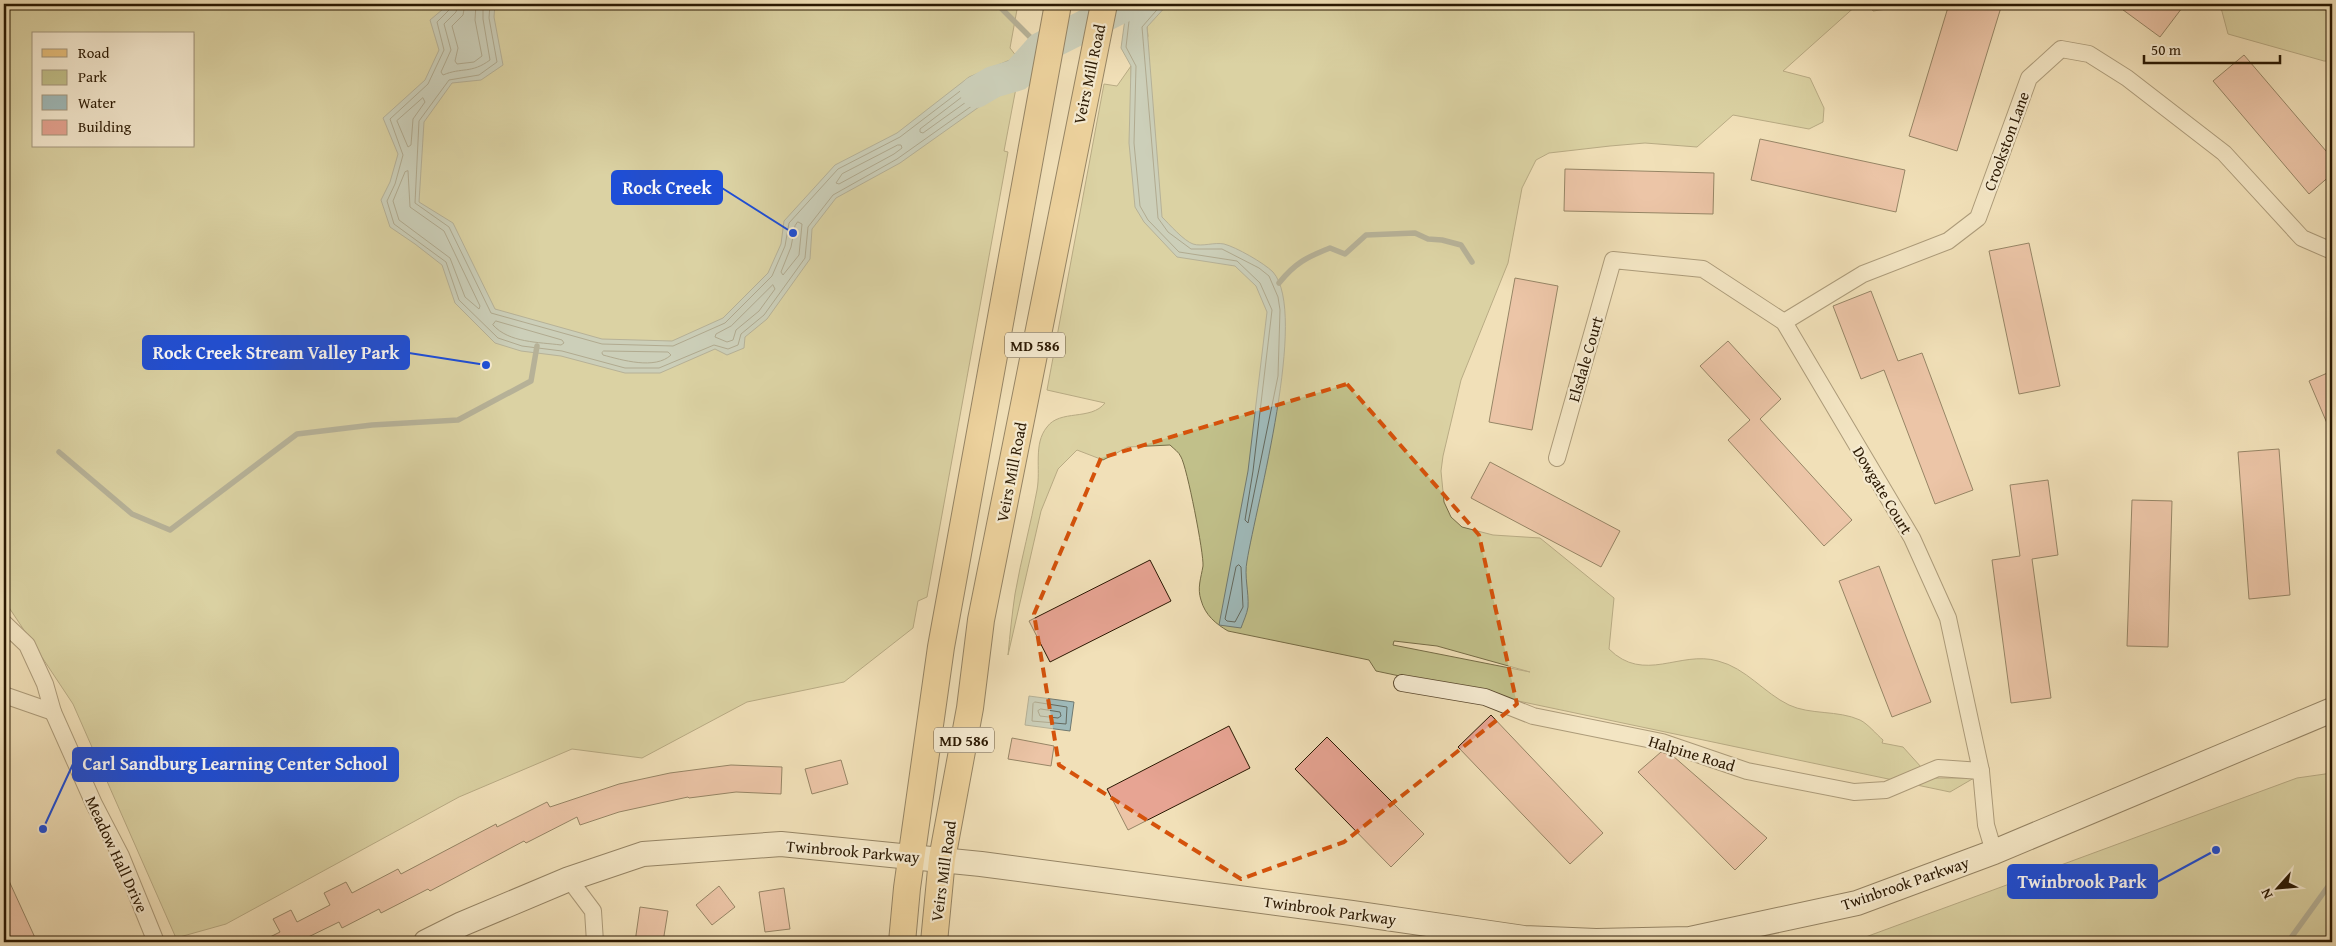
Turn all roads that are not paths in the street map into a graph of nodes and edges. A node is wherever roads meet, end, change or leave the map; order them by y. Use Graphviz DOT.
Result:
graph roads {
  1 [pos="1058,4"];
  2 [pos="1104,4"];
  3 [pos="2332,251"];
  4 [pos="1613,260"];
  5 [pos="1784,322"];
  6 [pos="1557,458"];
  7 [pos="4,623"];
  8 [pos="1402,683"];
  9 [pos="4,695"];
  10 [pos="2332,710"];
  11 [pos="53,712"];
  12 [pos="1981,771"];
  13 [pos="1994,852"];
  14 [pos="912,856"];
  15 [pos="942,859"];
  16 [pos="569,879"];
  17 [pos="156,942"];
  18 [pos="426,942"];
  19 [pos="595,942"];
  20 [pos="902,942"];
  21 [pos="934,942"];
  1 -- 14 [label="main road, Veirs Mill Road / MD 586"];
  2 -- 15 [label="main road, Veirs Mill Road / MD 586"];
  3 -- 5 [label="street, Crookston Lane"];
  4 -- 5 [label="street, Dowgate Court"];
  4 -- 6 [label="street, Elsdale Court"];
  5 -- 12 [label="street, Dowgate Court"];
  7 -- 11 [label="street, Meadow Hall Drive"];
  8 -- 12 [label="street, Halpine Road"];
  9 -- 11 [label="street"];
  10 -- 13 [label="main road, Twinbrook Parkway"];
  11 -- 17 [label="street, Meadow Hall Drive"];
  12 -- 13 [label="street, Dowgate Court"];
  13 -- 15 [label="main road, Twinbrook Parkway"];
  14 -- 15 [label="main road, Twinbrook Parkway"];
  14 -- 16 [label="main road, Twinbrook Parkway"];
  14 -- 20 [label="main road, Veirs Mill Road / MD 586"];
  15 -- 21 [label="main road, Veirs Mill Road / MD 586"];
  16 -- 18 [label="main road, Twinbrook Parkway"];
  16 -- 19 [label="street"];
}
